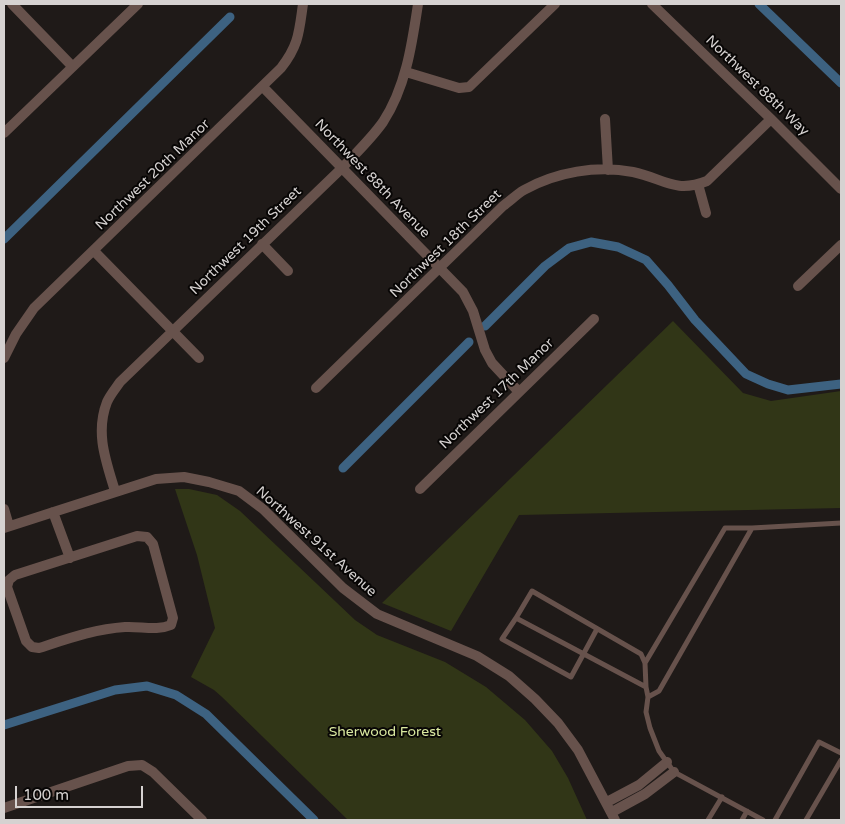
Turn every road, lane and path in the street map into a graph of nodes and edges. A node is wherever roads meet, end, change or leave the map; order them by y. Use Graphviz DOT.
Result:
graph roads {
  1 [pos="12,4"];
  2 [pos="138,4"];
  3 [pos="303,4"];
  4 [pos="418,4"];
  5 [pos="554,4"];
  6 [pos="652,4"];
  7 [pos="72,66"];
  8 [pos="406,72"];
  9 [pos="263,87"];
  10 [pos="771,118"];
  11 [pos="605,120"];
  12 [pos="4,133"];
  13 [pos="342,168"];
  14 [pos="608,170"];
  15 [pos="698,184"];
  16 [pos="841,189"];
  17 [pos="706,213"];
  18 [pos="262,244"];
  19 [pos="841,245"];
  20 [pos="94,251"];
  21 [pos="439,268"];
  22 [pos="288,271"];
  23 [pos="798,286"];
  24 [pos="594,319"];
  25 [pos="172,332"];
  26 [pos="4,358"];
  27 [pos="199,358"];
  28 [pos="316,388"];
  29 [pos="520,392"];
  30 [pos="420,489"];
  31 [pos="115,491"];
  32 [pos="4,509"];
  33 [pos="54,512"];
  34 [pos="841,523"];
  35 [pos="7,527"];
  36 [pos="752,528"];
  37 [pos="70,558"];
  38 [pos="516,618"];
  39 [pos="597,629"];
  40 [pos="583,655"];
  41 [pos="645,663"];
  42 [pos="646,687"];
  43 [pos="648,698"];
  44 [pos="841,753"];
  45 [pos="841,760"];
  46 [pos="667,762"];
  47 [pos="674,772"];
  48 [pos="722,797"];
  49 [pos="607,802"];
  50 [pos="4,808"];
  51 [pos="747,811"];
  52 [pos="614,816"];
  53 [pos="202,820"];
  54 [pos="708,820"];
  55 [pos="742,820"];
  56 [pos="763,820"];
  57 [pos="774,820"];
  58 [pos="806,820"];
  1 -- 7 [label="street"];
  2 -- 7 [label="street"];
  3 -- 9 [label="street, Northwest 20th Manor"];
  4 -- 8 [label="street, Northwest 19th Street"];
  5 -- 8 [label="street"];
  6 -- 10 [label="street, Northwest 88th Way"];
  7 -- 12 [label="street"];
  8 -- 13 [label="street, Northwest 19th Street"];
  9 -- 13 [label="street, Northwest 88th Avenue"];
  9 -- 20 [label="street, Northwest 20th Manor"];
  10 -- 15 [label="street"];
  10 -- 16 [label="street, Northwest 88th Way"];
  11 -- 14 [label="street"];
  13 -- 18 [label="street, Northwest 19th Street"];
  13 -- 21 [label="street, Northwest 88th Avenue"];
  14 -- 15 [label="street, Northwest 18th Street"];
  14 -- 21 [label="street, Northwest 18th Street"];
  15 -- 17 [label="street"];
  18 -- 22 [label="street"];
  18 -- 25 [label="street, Northwest 19th Street"];
  19 -- 23 [label="street"];
  20 -- 25 [label="street"];
  20 -- 26 [label="street, Northwest 20th Manor"];
  21 -- 28 [label="street, Northwest 18th Street"];
  21 -- 29 [label="street, Northwest 88th Avenue"];
  24 -- 29 [label="street, Northwest 17th Manor"];
  25 -- 27 [label="street"];
  25 -- 31 [label="street, Northwest 19th Street"];
  29 -- 30 [label="street, Northwest 17th Manor"];
  31 -- 33 [label="street"];
  31 -- 49 [label="street, Northwest 91st Avenue"];
  32 -- 35 [label="street"];
  33 -- 35 [label="street"];
  33 -- 37 [label="street"];
  34 -- 36 [label="lane"];
  36 -- 41 [label="lane"];
  36 -- 43 [label="lane"];
  37 -- 37 [label="street"];
  38 -- 39 [label="lane"];
  38 -- 40 [label="lane"];
  38 -- 40 [label="lane"];
  39 -- 40 [label="lane"];
  39 -- 41 [label="lane"];
  40 -- 42 [label="lane"];
  41 -- 42 [label="lane"];
  42 -- 43 [label="lane"];
  43 -- 46 [label="lane"];
  44 -- 57 [label="lane"];
  45 -- 58 [label="lane"];
  46 -- 47 [label="lane"];
  46 -- 49 [label="street"];
  47 -- 48 [label="lane"];
  47 -- 52 [label="street"];
  48 -- 51 [label="lane"];
  48 -- 54 [label="lane"];
  49 -- 52 [label="street, Northwest 91st Avenue"];
  50 -- 53 [label="street"];
  51 -- 55 [label="lane"];
  51 -- 56 [label="lane"];
}
